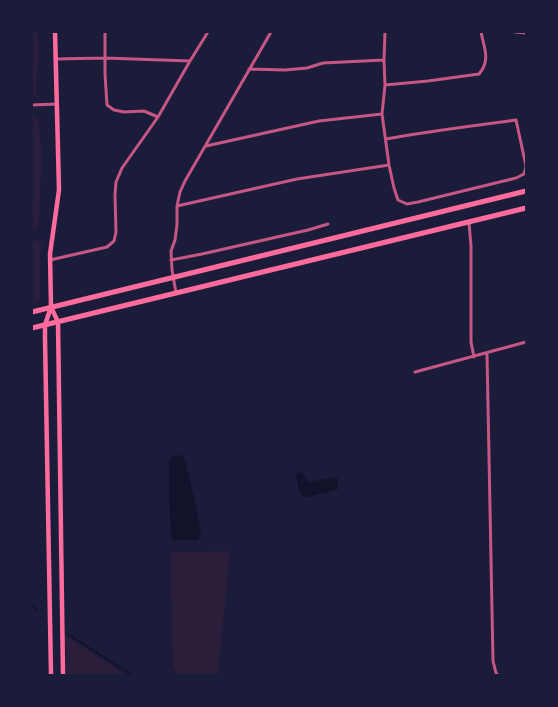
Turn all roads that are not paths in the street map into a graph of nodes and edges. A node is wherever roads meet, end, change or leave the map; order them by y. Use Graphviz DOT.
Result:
graph roads {
  1 [pos="55,32"];
  2 [pos="105,32"];
  3 [pos="208,32"];
  4 [pos="271,32"];
  5 [pos="385,32"];
  6 [pos="481,32"];
  7 [pos="515,32"];
  8 [pos="526,33"];
  9 [pos="104,58"];
  10 [pos="56,59"];
  11 [pos="384,60"];
  12 [pos="190,61"];
  13 [pos="249,69"];
  14 [pos="385,85"];
  15 [pos="56,104"];
  16 [pos="32,106"];
  17 [pos="382,114"];
  18 [pos="158,117"];
  19 [pos="386,139"];
  20 [pos="206,146"];
  21 [pos="389,165"];
  22 [pos="526,167"];
  23 [pos="526,191"];
  24 [pos="177,206"];
  25 [pos="526,208"];
  26 [pos="469,223"];
  27 [pos="328,224"];
  28 [pos="50,260"];
  29 [pos="171,260"];
  30 [pos="173,277"];
  31 [pos="176,293"];
  32 [pos="51,307"];
  33 [pos="32,312"];
  34 [pos="58,322"];
  35 [pos="45,325"];
  36 [pos="32,328"];
  37 [pos="526,342"];
  38 [pos="487,354"];
  39 [pos="474,357"];
  40 [pos="415,372"];
  41 [pos="51,675"];
  42 [pos="63,675"];
  43 [pos="498,675"];
  1 -- 10 [label="main road"];
  2 -- 9 [label="street"];
  3 -- 12 [label="street"];
  4 -- 13 [label="street"];
  5 -- 11 [label="street"];
  6 -- 14 [label="street"];
  7 -- 8 [label="street"];
  9 -- 10 [label="street"];
  9 -- 12 [label="street"];
  9 -- 18 [label="street"];
  10 -- 15 [label="main road"];
  11 -- 13 [label="street"];
  11 -- 14 [label="street"];
  12 -- 18 [label="street"];
  13 -- 20 [label="street"];
  14 -- 17 [label="street"];
  15 -- 16 [label="street"];
  15 -- 28 [label="main road"];
  17 -- 19 [label="street"];
  17 -- 20 [label="street"];
  18 -- 28 [label="street"];
  19 -- 21 [label="street"];
  19 -- 22 [label="street"];
  20 -- 24 [label="street"];
  21 -- 22 [label="street"];
  21 -- 24 [label="street"];
  23 -- 30 [label="main road"];
  24 -- 29 [label="street"];
  25 -- 26 [label="main road"];
  26 -- 31 [label="main road"];
  26 -- 39 [label="street"];
  27 -- 29 [label="street"];
  28 -- 32 [label="main road"];
  29 -- 30 [label="street"];
  30 -- 31 [label="street"];
  30 -- 32 [label="main road"];
  31 -- 34 [label="main road"];
  32 -- 33 [label="main road"];
  32 -- 34 [label="main road"];
  32 -- 35 [label="main road"];
  34 -- 35 [label="main road"];
  34 -- 42 [label="main road"];
  35 -- 36 [label="main road"];
  35 -- 41 [label="main road"];
  37 -- 38 [label="street"];
  38 -- 39 [label="street"];
  38 -- 43 [label="street"];
  39 -- 40 [label="street"];
}
